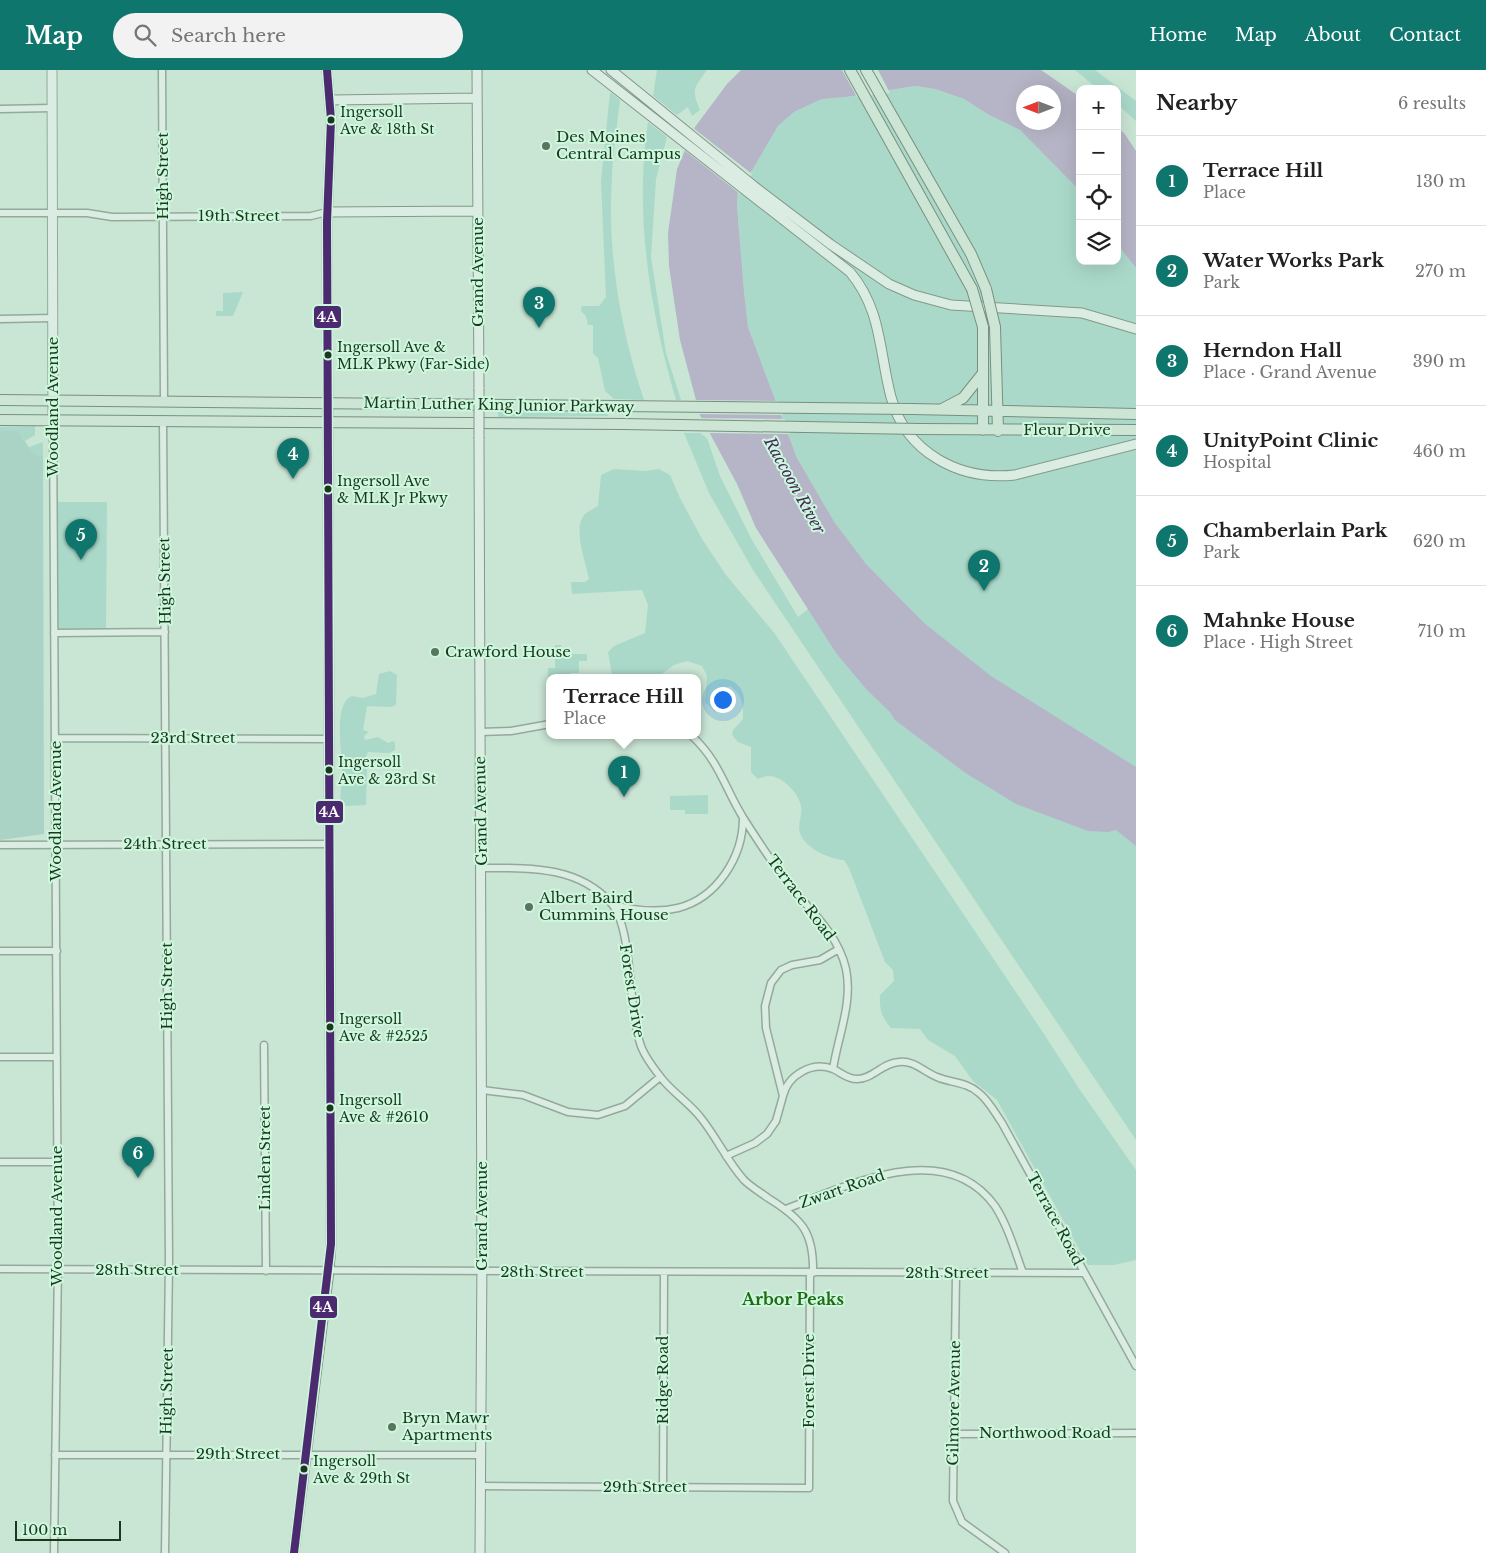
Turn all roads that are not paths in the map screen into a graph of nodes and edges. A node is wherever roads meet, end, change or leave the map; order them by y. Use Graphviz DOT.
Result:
graph roads {
  1 [pos="52,70"];
  2 [pos="162,70"];
  3 [pos="327,70"];
  4 [pos="476,70"];
  5 [pos="592,70"];
  6 [pos="611,70"];
  7 [pos="850,70"];
  8 [pos="866,70"];
  9 [pos="477,98"];
  10 [pos="331,100"];
  11 [pos="52,108"];
  12 [pos="0,109"];
  13 [pos="478,211"];
  14 [pos="52,212"];
  15 [pos="327,212"];
  16 [pos="0,213"];
  17 [pos="163,217"];
  18 [pos="827,247"];
  19 [pos="52,318"];
  20 [pos="0,319"];
  21 [pos="1136,330"];
  22 [pos="984,372"];
  23 [pos="0,400"];
  24 [pos="53,400"];
  25 [pos="164,401"];
  26 [pos="327,403"];
  27 [pos="940,410"];
  28 [pos="983,412"];
  29 [pos="998,412"];
  30 [pos="1136,414"];
  31 [pos="53,419"];
  32 [pos="0,420"];
  33 [pos="163,420"];
  34 [pos="327,421"];
  35 [pos="983,430"];
  36 [pos="1136,430"];
  37 [pos="998,431"];
  38 [pos="1136,444"];
  39 [pos="165,632"];
  40 [pos="54,633"];
  41 [pos="546,725"];
  42 [pos="480,732"];
  43 [pos="56,738"];
  44 [pos="166,738"];
  45 [pos="329,739"];
  46 [pos="695,739"];
  47 [pos="743,817"];
  48 [pos="56,844"];
  49 [pos="166,844"];
  50 [pos="330,844"];
  51 [pos="0,845"];
  52 [pos="481,868"];
  53 [pos="613,905"];
  54 [pos="839,949"];
  55 [pos="57,950"];
  56 [pos="0,951"];
  57 [pos="264,1045"];
  58 [pos="0,1057"];
  59 [pos="57,1057"];
  60 [pos="833,1069"];
  61 [pos="660,1078"];
  62 [pos="482,1090"];
  63 [pos="782,1096"];
  64 [pos="726,1156"];
  65 [pos="0,1162"];
  66 [pos="57,1162"];
  67 [pos="786,1209"];
  68 [pos="0,1269"];
  69 [pos="58,1270"];
  70 [pos="169,1270"];
  71 [pos="266,1271"];
  72 [pos="330,1271"];
  73 [pos="482,1272"];
  74 [pos="664,1273"];
  75 [pos="811,1273"];
  76 [pos="956,1273"];
  77 [pos="1023,1273"];
  78 [pos="1083,1273"];
  79 [pos="1136,1366"];
  80 [pos="1136,1433"];
  81 [pos="954,1434"];
  82 [pos="166,1454"];
  83 [pos="306,1454"];
  84 [pos="55,1455"];
  85 [pos="481,1455"];
  86 [pos="481,1486"];
  87 [pos="663,1488"];
  88 [pos="809,1488"];
  89 [pos="54,1553"];
  90 [pos="165,1553"];
  91 [pos="294,1553"];
  92 [pos="480,1553"];
  93 [pos="1005,1553"];
  1 -- 11 [label="main road, Woodland Avenue"];
  2 -- 17 [label="street, High Street"];
  3 -- 10 [label="main road"];
  4 -- 9 [label="main road, Grand Avenue"];
  5 -- 18 [label="main road"];
  6 -- 18 [label="main road"];
  7 -- 22 [label="main road, bridge"];
  8 -- 29 [label="main road, bridge"];
  9 -- 10 [label="main road"];
  9 -- 13 [label="main road, Grand Avenue"];
  10 -- 15 [label="main road"];
  11 -- 12 [label="street"];
  11 -- 14 [label="main road, Woodland Avenue"];
  13 -- 15 [label="main road, 19th Street"];
  13 -- 42 [label="main road, Grand Avenue, bridge"];
  14 -- 16 [label="street, 19th Street"];
  14 -- 17 [label="street, 19th Street"];
  14 -- 19 [label="main road, Woodland Avenue"];
  15 -- 17 [label="street, 19th Street"];
  15 -- 26 [label="main road"];
  17 -- 25 [label="street, High Street"];
  18 -- 21 [label="main road"];
  18 -- 38 [label="main road"];
  19 -- 20 [label="street"];
  19 -- 24 [label="main road, Woodland Avenue"];
  22 -- 27 [label="main road"];
  22 -- 28 [label="main road"];
  23 -- 24 [label="main road, Martin Luther King Junior Parkway"];
  24 -- 25 [label="main road, Martin Luther King Junior Parkway"];
  24 -- 31 [label="main road, Woodland Avenue"];
  25 -- 26 [label="main road, Martin Luther King Junior Parkway"];
  26 -- 27 [label="main road, Martin Luther King Junior Parkway, bridge"];
  26 -- 34 [label="main road"];
  27 -- 28 [label="main road, Martin Luther King Junior Parkway"];
  28 -- 29 [label="main road, Martin Luther King Junior Parkway"];
  28 -- 35 [label="main road"];
  29 -- 30 [label="main road, Fleur Drive"];
  29 -- 37 [label="main road"];
  31 -- 32 [label="main road, Martin Luther King Junior Parkway"];
  31 -- 33 [label="main road, Martin Luther King Junior Parkway"];
  31 -- 40 [label="street, Woodland Avenue"];
  33 -- 34 [label="main road, Martin Luther King Junior Parkway"];
  33 -- 39 [label="street, High Street"];
  34 -- 35 [label="main road, Martin Luther King Junior Parkway, bridge"];
  34 -- 45 [label="main road"];
  35 -- 37 [label="main road, Martin Luther King Junior Parkway"];
  36 -- 37 [label="main road, Fleur Drive"];
  39 -- 40 [label="street"];
  39 -- 44 [label="street, High Street"];
  40 -- 43 [label="street, Woodland Avenue"];
  41 -- 42 [label="street"];
  42 -- 52 [label="main road, Grand Avenue"];
  43 -- 44 [label="street, 23rd Street"];
  43 -- 48 [label="street, Woodland Avenue"];
  44 -- 45 [label="street, 23rd Street"];
  44 -- 49 [label="street, High Street"];
  45 -- 50 [label="main road"];
  46 -- 47 [label="street, Terrace Road"];
  47 -- 53 [label="street"];
  47 -- 54 [label="street, Terrace Road"];
  48 -- 49 [label="street, 24th Street"];
  48 -- 51 [label="street, 24th Street"];
  48 -- 55 [label="street, Woodland Avenue"];
  49 -- 50 [label="street, 24th Street"];
  49 -- 70 [label="street, High Street"];
  50 -- 72 [label="main road"];
  52 -- 53 [label="street"];
  52 -- 62 [label="main road, Grand Avenue"];
  53 -- 61 [label="street, Forest Drive"];
  54 -- 60 [label="street, Terrace Road"];
  54 -- 63 [label="street"];
  55 -- 56 [label="street"];
  55 -- 59 [label="street, Woodland Avenue"];
  57 -- 71 [label="street, Linden Street"];
  58 -- 59 [label="street"];
  59 -- 66 [label="street, Woodland Avenue"];
  60 -- 63 [label="street"];
  60 -- 78 [label="street, Terrace Road"];
  61 -- 62 [label="street"];
  61 -- 64 [label="street, Forest Drive"];
  62 -- 73 [label="main road, Grand Avenue"];
  63 -- 64 [label="street"];
  64 -- 67 [label="street, Forest Drive"];
  65 -- 66 [label="street"];
  66 -- 69 [label="street, Woodland Avenue"];
  67 -- 75 [label="street, Forest Drive"];
  67 -- 77 [label="street, Zwart Road"];
  68 -- 69 [label="street, 28th Street"];
  69 -- 70 [label="street, 28th Street"];
  69 -- 84 [label="street, Woodland Avenue"];
  70 -- 71 [label="street, 28th Street"];
  70 -- 82 [label="street, High Street"];
  71 -- 72 [label="street, 28th Street"];
  72 -- 73 [label="street, 28th Street"];
  72 -- 83 [label="main road"];
  73 -- 74 [label="street, 28th Street"];
  73 -- 85 [label="main road, Grand Avenue"];
  74 -- 75 [label="street, 28th Street"];
  74 -- 87 [label="street, Ridge Road"];
  75 -- 76 [label="street, 28th Street"];
  75 -- 88 [label="street, Forest Drive"];
  76 -- 77 [label="street, 28th Street"];
  76 -- 81 [label="street, Gilmore Avenue"];
  77 -- 78 [label="street, 28th Street"];
  78 -- 79 [label="street, Terrace Road"];
  80 -- 81 [label="street, Northwood Road"];
  81 -- 93 [label="street, Gilmore Avenue"];
  82 -- 83 [label="street, 29th Street"];
  82 -- 84 [label="street, 29th Street"];
  82 -- 90 [label="street, High Street"];
  83 -- 85 [label="street, 29th Street"];
  83 -- 91 [label="main road"];
  84 -- 89 [label="street, Woodland Avenue"];
  85 -- 86 [label="main road, Grand Avenue"];
  86 -- 87 [label="street, 29th Street"];
  86 -- 92 [label="main road, Grand Avenue"];
  87 -- 88 [label="street, 29th Street"];
}
